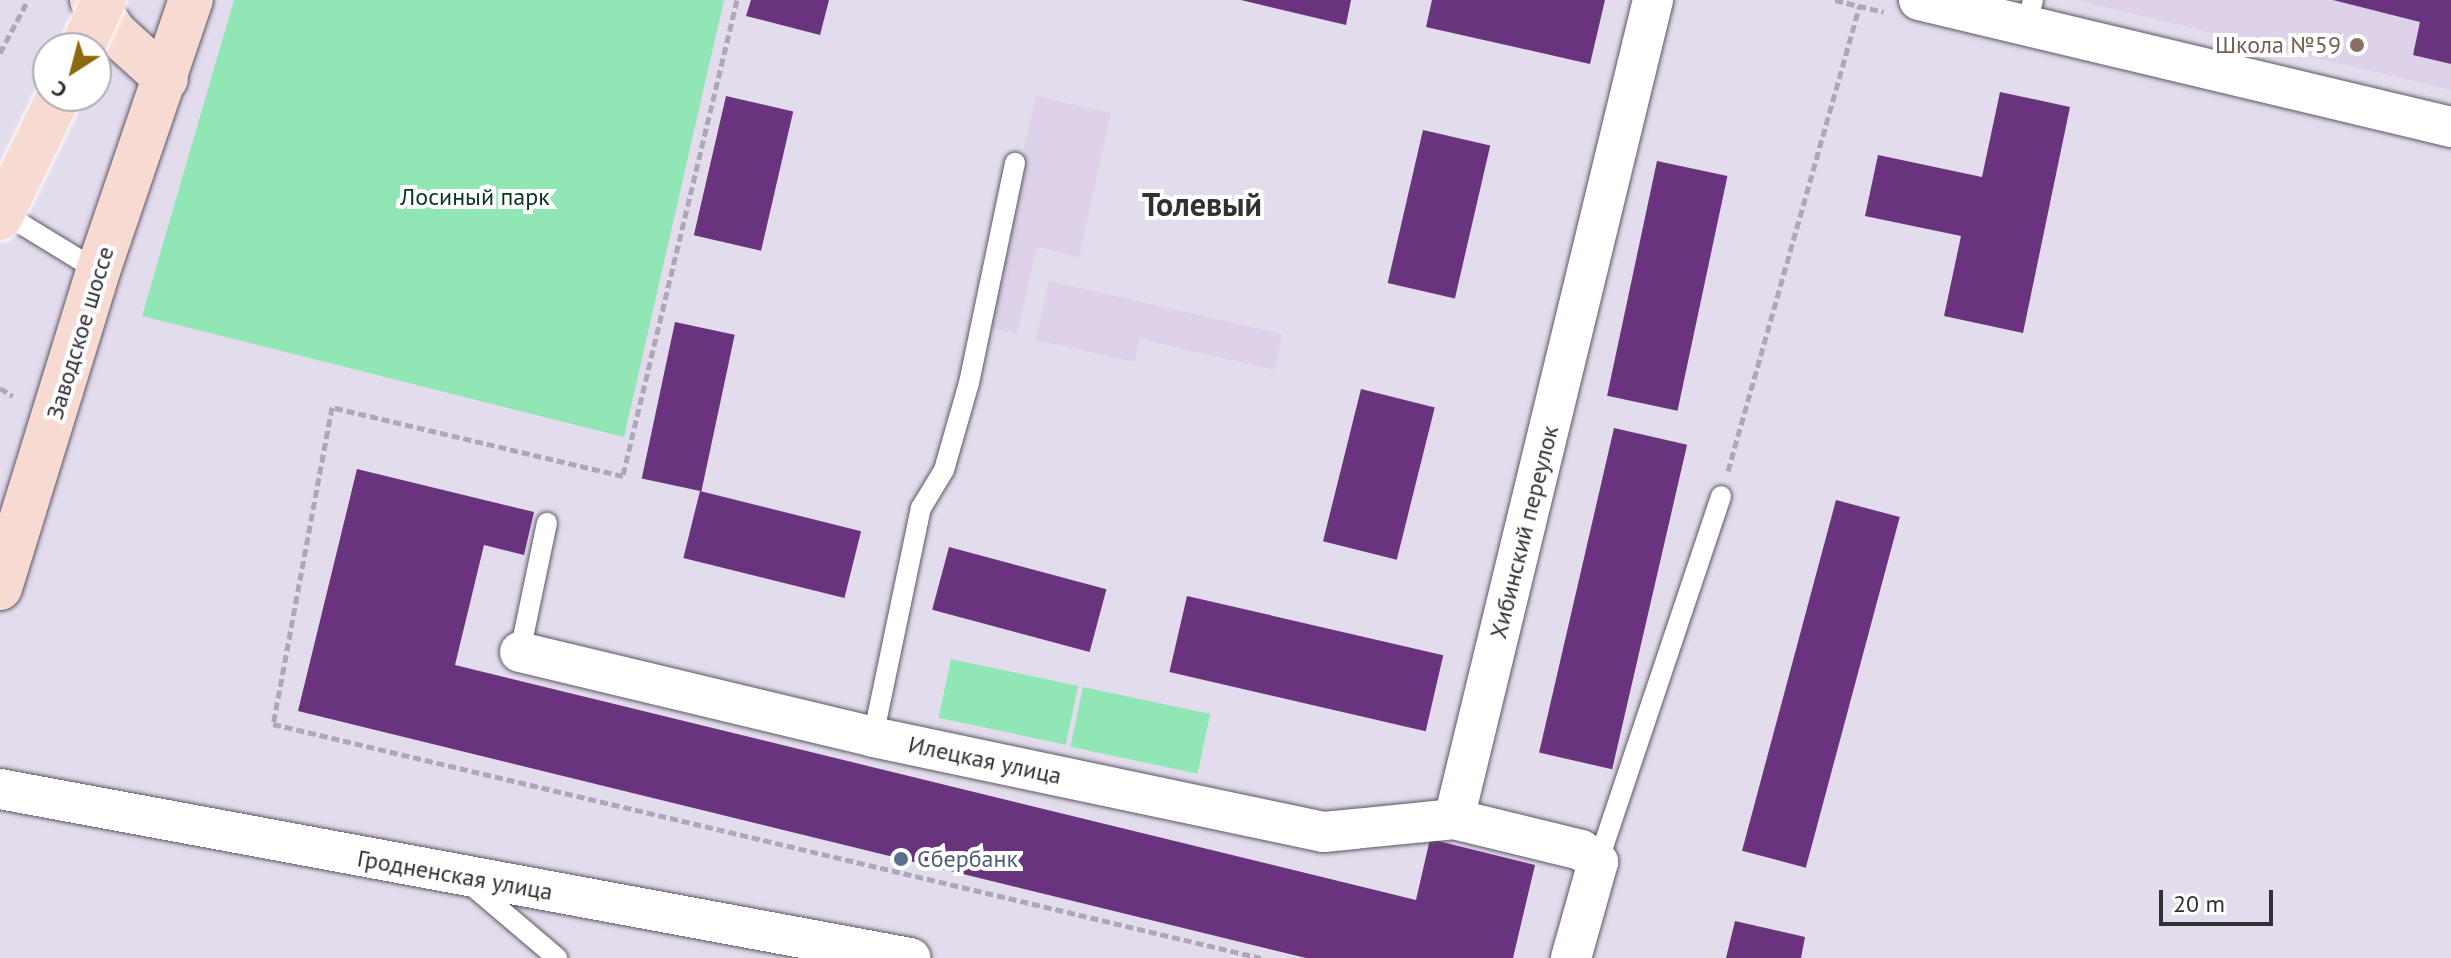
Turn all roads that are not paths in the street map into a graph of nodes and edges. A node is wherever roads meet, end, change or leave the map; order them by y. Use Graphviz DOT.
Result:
graph roads {
  1 [pos="92,0"];
  2 [pos="104,0"];
  3 [pos="191,0"];
  4 [pos="1653,0"];
  5 [pos="1919,0"];
  6 [pos="2030,14"];
  7 [pos="89,32"];
  8 [pos="166,79"];
  9 [pos="51,112"];
  10 [pos="2451,127"];
  11 [pos="1015,163"];
  12 [pos="0,211"];
  13 [pos="0,218"];
  14 [pos="98,271"];
  15 [pos="1721,496"];
  16 [pos="547,523"];
  17 [pos="0,588"];
  18 [pos="520,652"];
  19 [pos="873,737"];
  20 [pos="0,789"];
  21 [pos="1454,819"];
  22 [pos="1598,862"];
  23 [pos="462,876"];
  24 [pos="557,958"];
  25 [pos="910,958"];
  26 [pos="1571,958"];
  1 -- 8 [label="main road"];
  2 -- 7 [label="main road, bridge"];
  3 -- 8 [label="main road, Заводское шоссе"];
  4 -- 21 [label="street, Хибинский переулок"];
  5 -- 6 [label="street"];
  6 -- 10 [label="street"];
  8 -- 14 [label="main road, Заводское шоссе"];
  9 -- 13 [label="main road, bridge"];
  11 -- 19 [label="lane"];
  12 -- 14 [label="lane"];
  14 -- 17 [label="main road, Заводское шоссе"];
  15 -- 22 [label="lane"];
  16 -- 18 [label="lane"];
  18 -- 19 [label="street, Илецкая улица"];
  19 -- 21 [label="street, Илецкая улица"];
  20 -- 23 [label="street, Гродненская улица"];
  21 -- 22 [label="street"];
  22 -- 26 [label="street"];
  23 -- 24 [label="lane"];
  23 -- 25 [label="street, Гродненская улица"];
}
